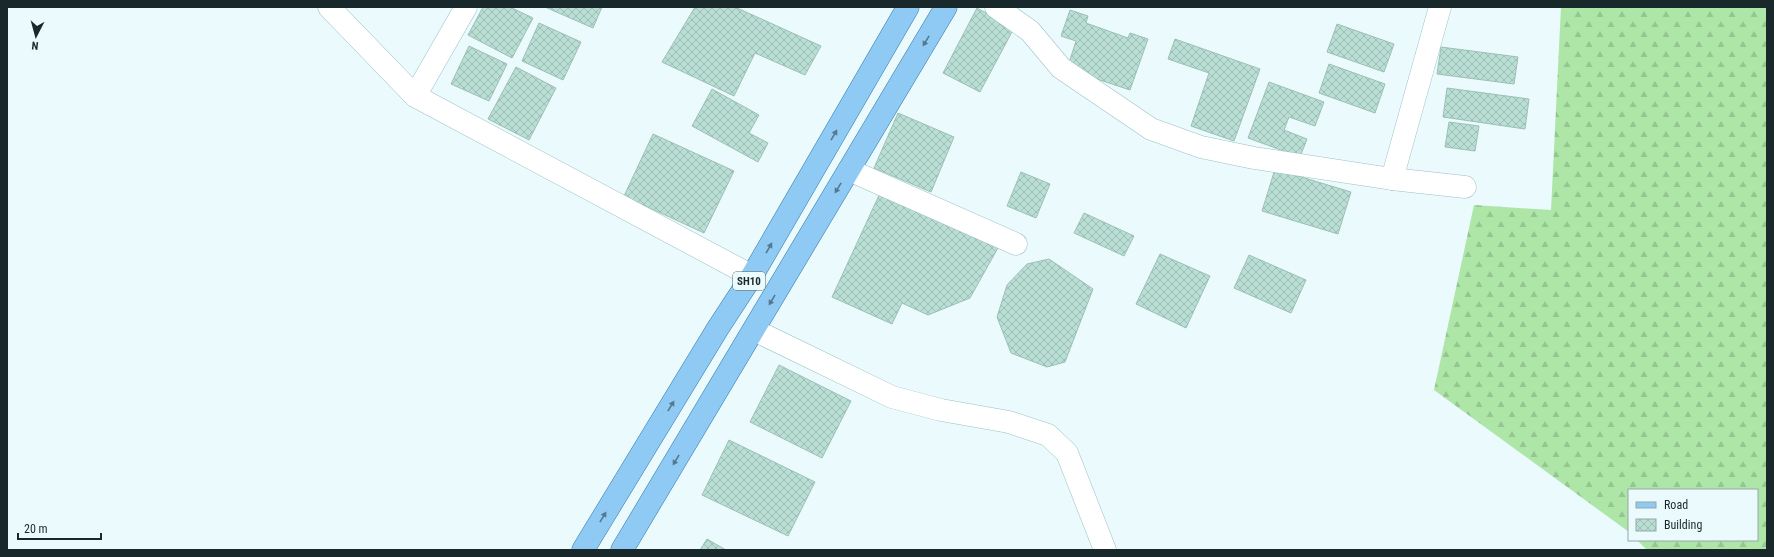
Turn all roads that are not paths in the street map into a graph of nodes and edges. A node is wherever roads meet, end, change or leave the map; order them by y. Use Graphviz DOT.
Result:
graph roads {
  1 [pos="329,7"];
  2 [pos="466,7"];
  3 [pos="908,7"];
  4 [pos="946,7"];
  5 [pos="996,7"];
  6 [pos="1440,7"];
  7 [pos="416,96"];
  8 [pos="849,170"];
  9 [pos="1392,179"];
  10 [pos="1465,187"];
  11 [pos="1016,244"];
  12 [pos="752,276"];
  13 [pos="754,330"];
  14 [pos="583,550"];
  15 [pos="622,550"];
  16 [pos="1105,550"];
  1 -- 7 [label="street"];
  2 -- 7 [label="street"];
  12 -- 3 [label="main road, SH10, one-way"];
  4 -- 8 [label="main road, SH10, one-way"];
  5 -- 9 [label="street"];
  6 -- 9 [label="street"];
  7 -- 12 [label="street"];
  8 -- 11 [label="street"];
  8 -- 13 [label="main road, SH10, one-way"];
  9 -- 10 [label="street"];
  14 -- 12 [label="main road, SH10, one-way"];
  13 -- 15 [label="main road, SH10, one-way"];
  13 -- 16 [label="street"];
}
